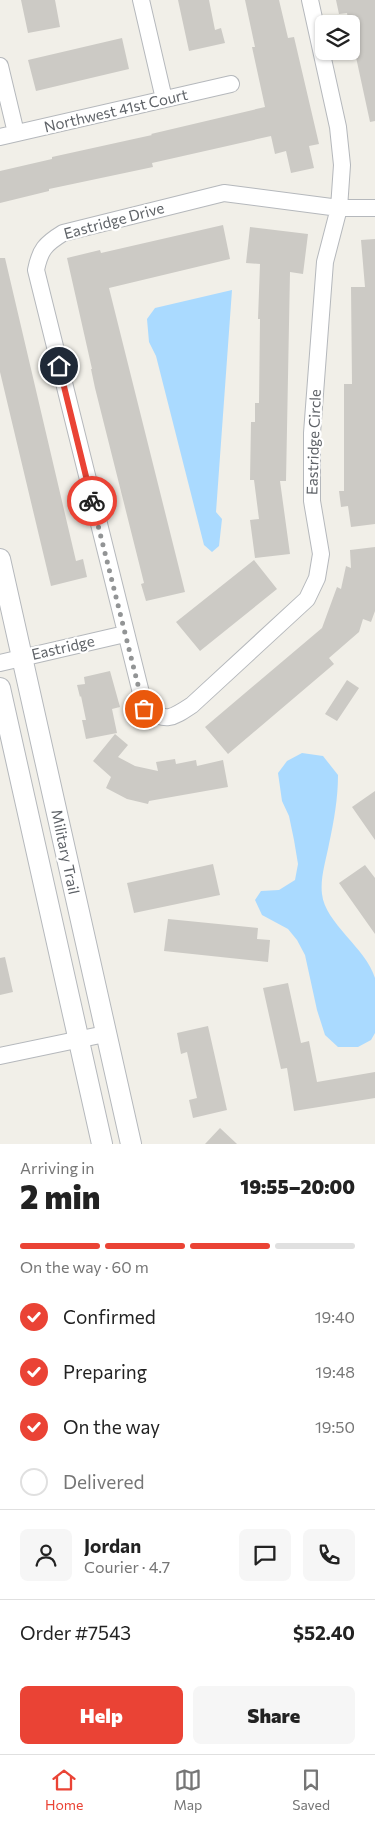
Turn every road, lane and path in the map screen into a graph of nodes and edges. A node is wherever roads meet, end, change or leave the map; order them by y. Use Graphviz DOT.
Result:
graph roads {
  1 [pos="141,0"];
  2 [pos="310,0"];
  3 [pos="0,66"];
  4 [pos="231,84"];
  5 [pos="164,99"];
  6 [pos="8,135"];
  7 [pos="339,208"];
  8 [pos="375,208"];
  9 [pos="0,560"];
  10 [pos="125,634"];
  11 [pos="22,658"];
  12 [pos="0,663"];
  13 [pos="0,688"];
  14 [pos="105,1034"];
  15 [pos="79,1040"];
  16 [pos="0,1056"];
  17 [pos="102,1144"];
  18 [pos="131,1144"];
  1 -- 5 [label="street"];
  2 -- 7 [label="street, Eastridge Circle"];
  3 -- 6 [label="street"];
  4 -- 5 [label="street, Northwest 41st Court"];
  5 -- 6 [label="street, Northwest 41st Court"];
  7 -- 8 [label="street, Eastridge Drive"];
  7 -- 10 [label="street, Eastridge Circle"];
  7 -- 10 [label="street, Eastridge Drive"];
  9 -- 11 [label="street, Military Trail"];
  10 -- 11 [label="street, Eastridge"];
  11 -- 12 [label="street, Eastridge"];
  11 -- 14 [label="street, Military Trail"];
  13 -- 15 [label="street, Military Trail"];
  14 -- 15 [label="street"];
  14 -- 18 [label="street, Military Trail"];
  15 -- 16 [label="street"];
  15 -- 17 [label="street, Military Trail"];
}
